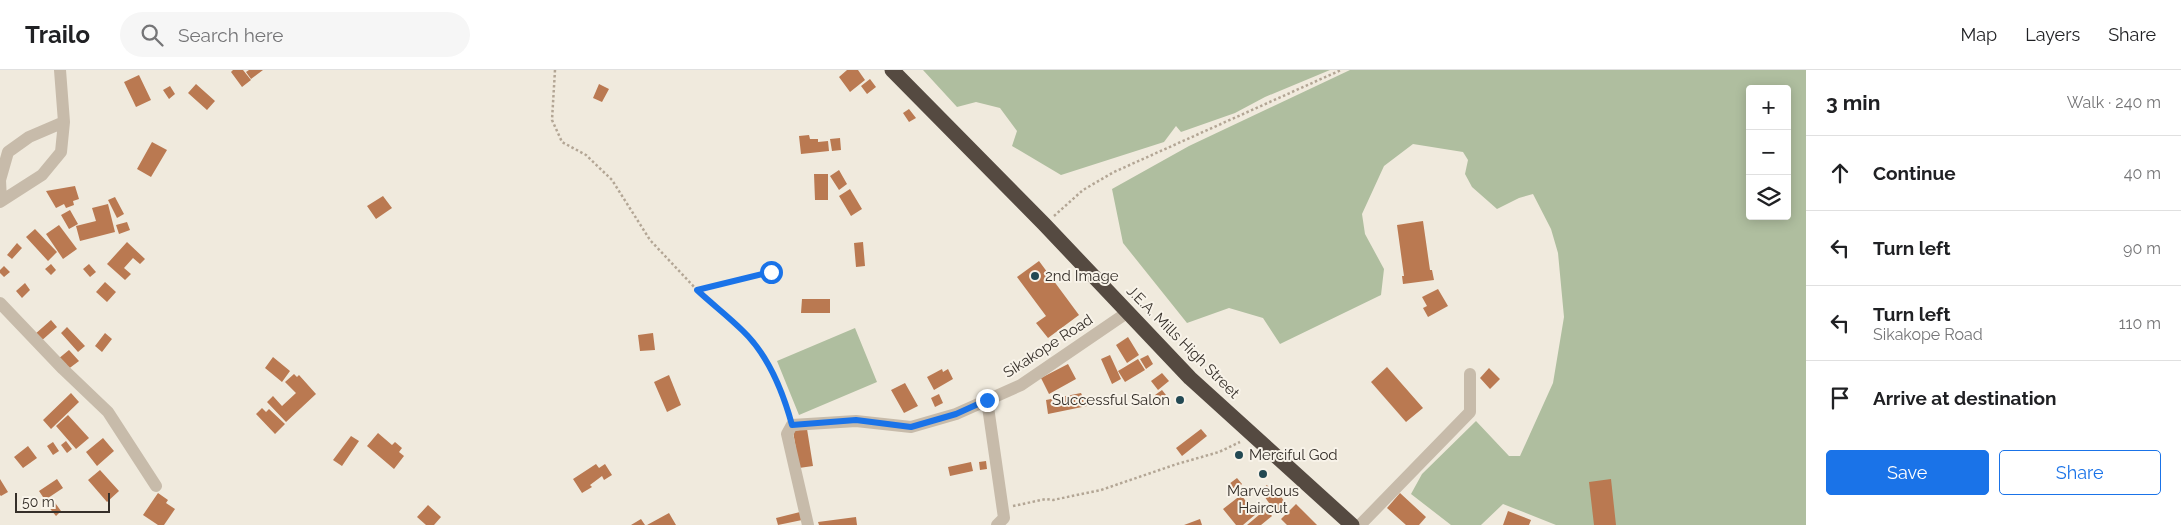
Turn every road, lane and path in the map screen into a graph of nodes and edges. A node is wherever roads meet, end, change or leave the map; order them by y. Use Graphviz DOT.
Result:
graph roads {
  1 [pos="60,70"];
  2 [pos="555,70"];
  3 [pos="892,70"];
  4 [pos="1341,70"];
  5 [pos="64,122"];
  6 [pos="1,201"];
  7 [pos="1044,224"];
  8 [pos="771,272"];
  9 [pos="697,290"];
  10 [pos="0,303"];
  11 [pos="1128,312"];
  12 [pos="1470,374"];
  13 [pos="987,400"];
  14 [pos="792,425"];
  15 [pos="1241,441"];
  16 [pos="156,486"];
  17 [pos="1003,508"];
  18 [pos="808,525"];
  19 [pos="997,525"];
  20 [pos="1352,525"];
  21 [pos="1360,525"];
  1 -- 5 [label="street"];
  2 -- 9 [label="path"];
  3 -- 7 [label="highway, J.E.A. Mills High Street"];
  4 -- 7 [label="path"];
  5 -- 6 [label="street"];
  5 -- 6 [label="street"];
  7 -- 11 [label="highway, J.E.A. Mills High Street"];
  8 -- 9 [label="path"];
  9 -- 14 [label="path"];
  10 -- 16 [label="street"];
  11 -- 13 [label="street, Sikakope Road"];
  11 -- 20 [label="highway, J.E.A. Mills High Street"];
  12 -- 21 [label="street"];
  13 -- 14 [label="street, Sikakope Road"];
  13 -- 17 [label="street"];
  14 -- 18 [label="street"];
  15 -- 17 [label="path"];
  17 -- 19 [label="street"];
}
